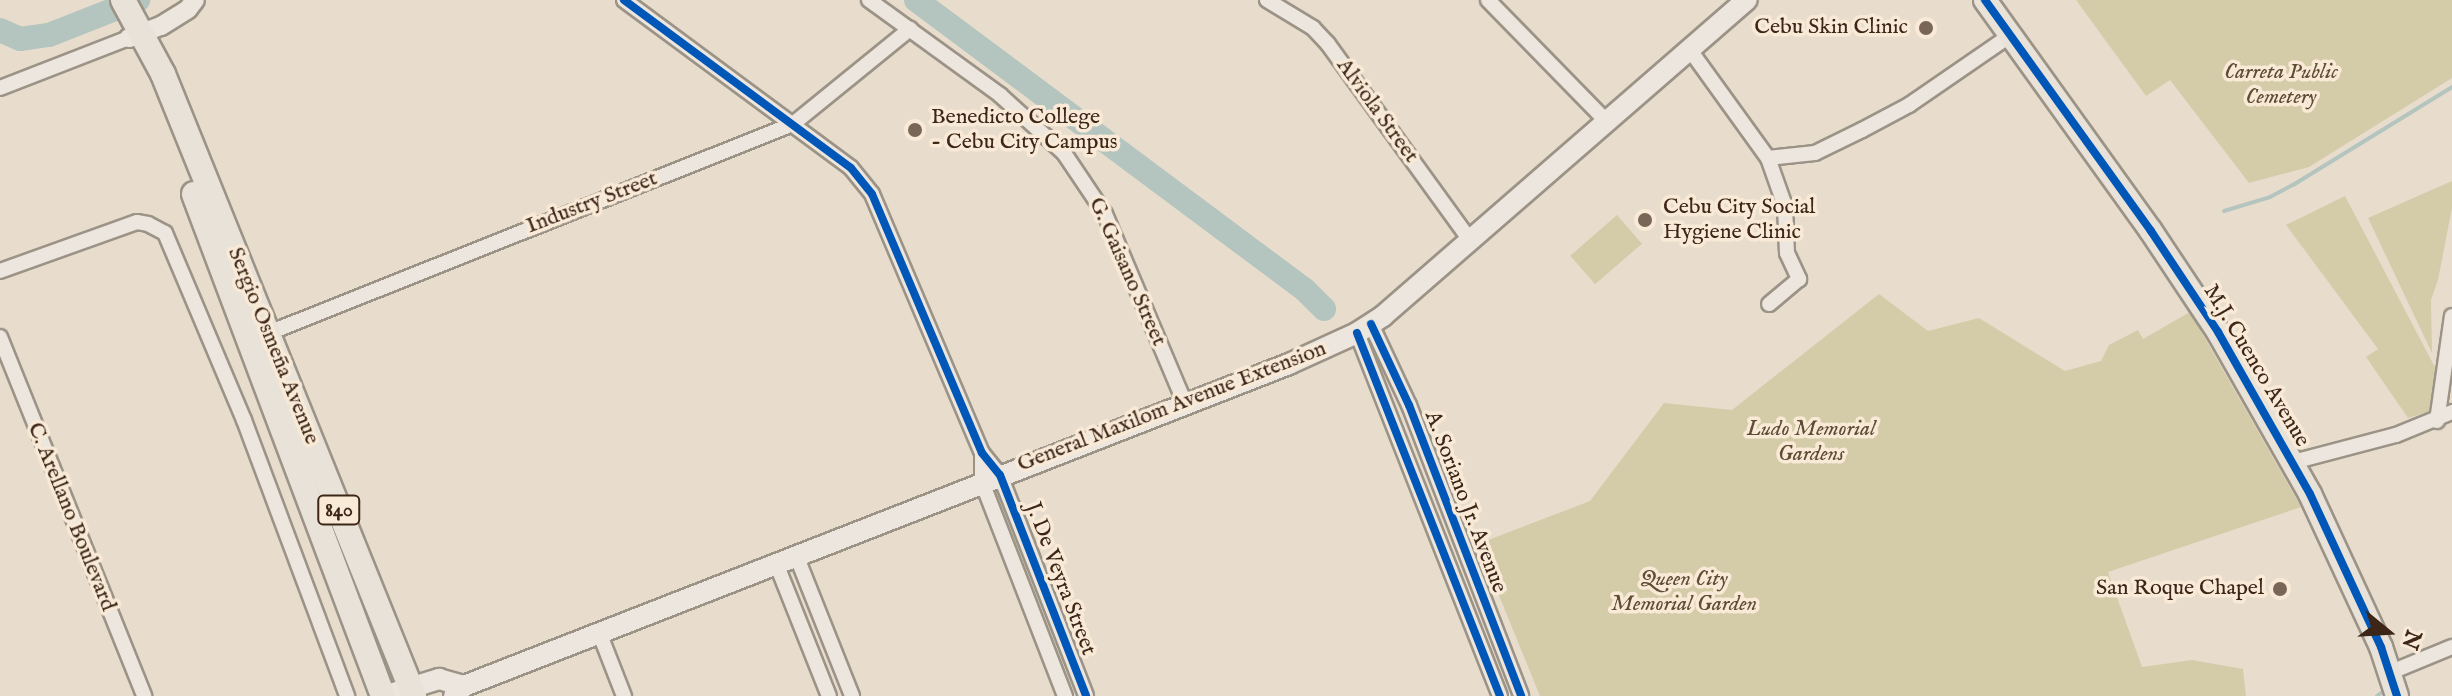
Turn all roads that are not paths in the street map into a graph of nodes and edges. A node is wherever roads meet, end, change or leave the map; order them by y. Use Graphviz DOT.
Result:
graph roads {
  1 [pos="105,0"];
  2 [pos="195,0"];
  3 [pos="624,0"];
  4 [pos="869,0"];
  5 [pos="1267,0"];
  6 [pos="1488,0"];
  7 [pos="1747,0"];
  8 [pos="1985,0"];
  9 [pos="2005,0"];
  10 [pos="130,21"];
  11 [pos="910,29"];
  12 [pos="2009,33"];
  13 [pos="1690,50"];
  14 [pos="0,88"];
  15 [pos="1606,121"];
  16 [pos="793,124"];
  17 [pos="1768,158"];
  18 [pos="1470,240"];
  19 [pos="0,271"];
  20 [pos="1769,304"];
  21 [pos="2452,316"];
  22 [pos="1364,328"];
  23 [pos="0,337"];
  24 [pos="260,337"];
  25 [pos="1185,403"];
  26 [pos="2452,412"];
  27 [pos="2437,421"];
  28 [pos="2293,462"];
  29 [pos="991,479"];
  30 [pos="796,555"];
  31 [pos="776,563"];
  32 [pos="599,632"];
  33 [pos="2452,647"];
  34 [pos="2391,672"];
  35 [pos="413,691"];
  36 [pos="459,691"];
  37 [pos="144,696"];
  38 [pos="347,696"];
  39 [pos="383,696"];
  40 [pos="624,696"];
  41 [pos="829,696"];
  42 [pos="852,696"];
  43 [pos="1065,696"];
  44 [pos="1086,696"];
  45 [pos="1500,696"];
  46 [pos="1521,696"];
  47 [pos="2397,696"];
  1 -- 10 [label="highway, Sergio Osmeña Avenue / 840"];
  2 -- 10 [label="street"];
  3 -- 16 [label="street"];
  4 -- 11 [label="street, G. Gaisano Street"];
  5 -- 18 [label="street, Alviola Street"];
  6 -- 15 [label="street"];
  7 -- 13 [label="main road, General Maxilom Avenue Extension"];
  8 -- 12 [label="main road, M.J. Cuenco Avenue"];
  9 -- 12 [label="main road"];
  10 -- 14 [label="street"];
  10 -- 24 [label="highway, Sergio Osmeña Avenue / 840"];
  11 -- 16 [label="street, Industry Street"];
  11 -- 25 [label="street, G. Gaisano Street"];
  12 -- 17 [label="street"];
  12 -- 28 [label="main road, M.J. Cuenco Avenue"];
  13 -- 15 [label="main road, General Maxilom Avenue Extension"];
  13 -- 17 [label="street"];
  15 -- 18 [label="main road, General Maxilom Avenue Extension"];
  16 -- 24 [label="street, Industry Street"];
  16 -- 29 [label="street"];
  17 -- 20 [label="street"];
  18 -- 22 [label="main road, General Maxilom Avenue Extension"];
  19 -- 38 [label="street"];
  21 -- 27 [label="street"];
  22 -- 25 [label="main road, General Maxilom Avenue Extension"];
  22 -- 45 [label="street, A. Soriano Jr. Avenue"];
  22 -- 46 [label="street, A. Soriano Jr. Avenue"];
  23 -- 37 [label="street, C. Arellano Boulevard"];
  24 -- 35 [label="highway, Sergio Osmeña Avenue / 840"];
  24 -- 39 [label="highway, Sergio Osmeña Avenue / 840"];
  25 -- 29 [label="main road, General Maxilom Avenue Extension"];
  26 -- 27 [label="street"];
  27 -- 28 [label="street"];
  28 -- 34 [label="main road, M.J. Cuenco Avenue"];
  29 -- 30 [label="main road, General Maxilom Avenue Extension"];
  29 -- 43 [label="street, J. De Veyra Street"];
  29 -- 44 [label="street, J. De Veyra Street"];
  30 -- 31 [label="main road, General Maxilom Avenue Extension"];
  30 -- 42 [label="street"];
  31 -- 32 [label="main road, General Maxilom Avenue Extension"];
  31 -- 41 [label="street"];
  32 -- 36 [label="main road, General Maxilom Avenue Extension"];
  32 -- 40 [label="street"];
  33 -- 34 [label="street"];
  34 -- 47 [label="main road, M.J. Cuenco Avenue"];
  35 -- 36 [label="main road, General Maxilom Avenue Extension"];
  35 -- 39 [label="main road, General Maxilom Avenue Extension"];
}
